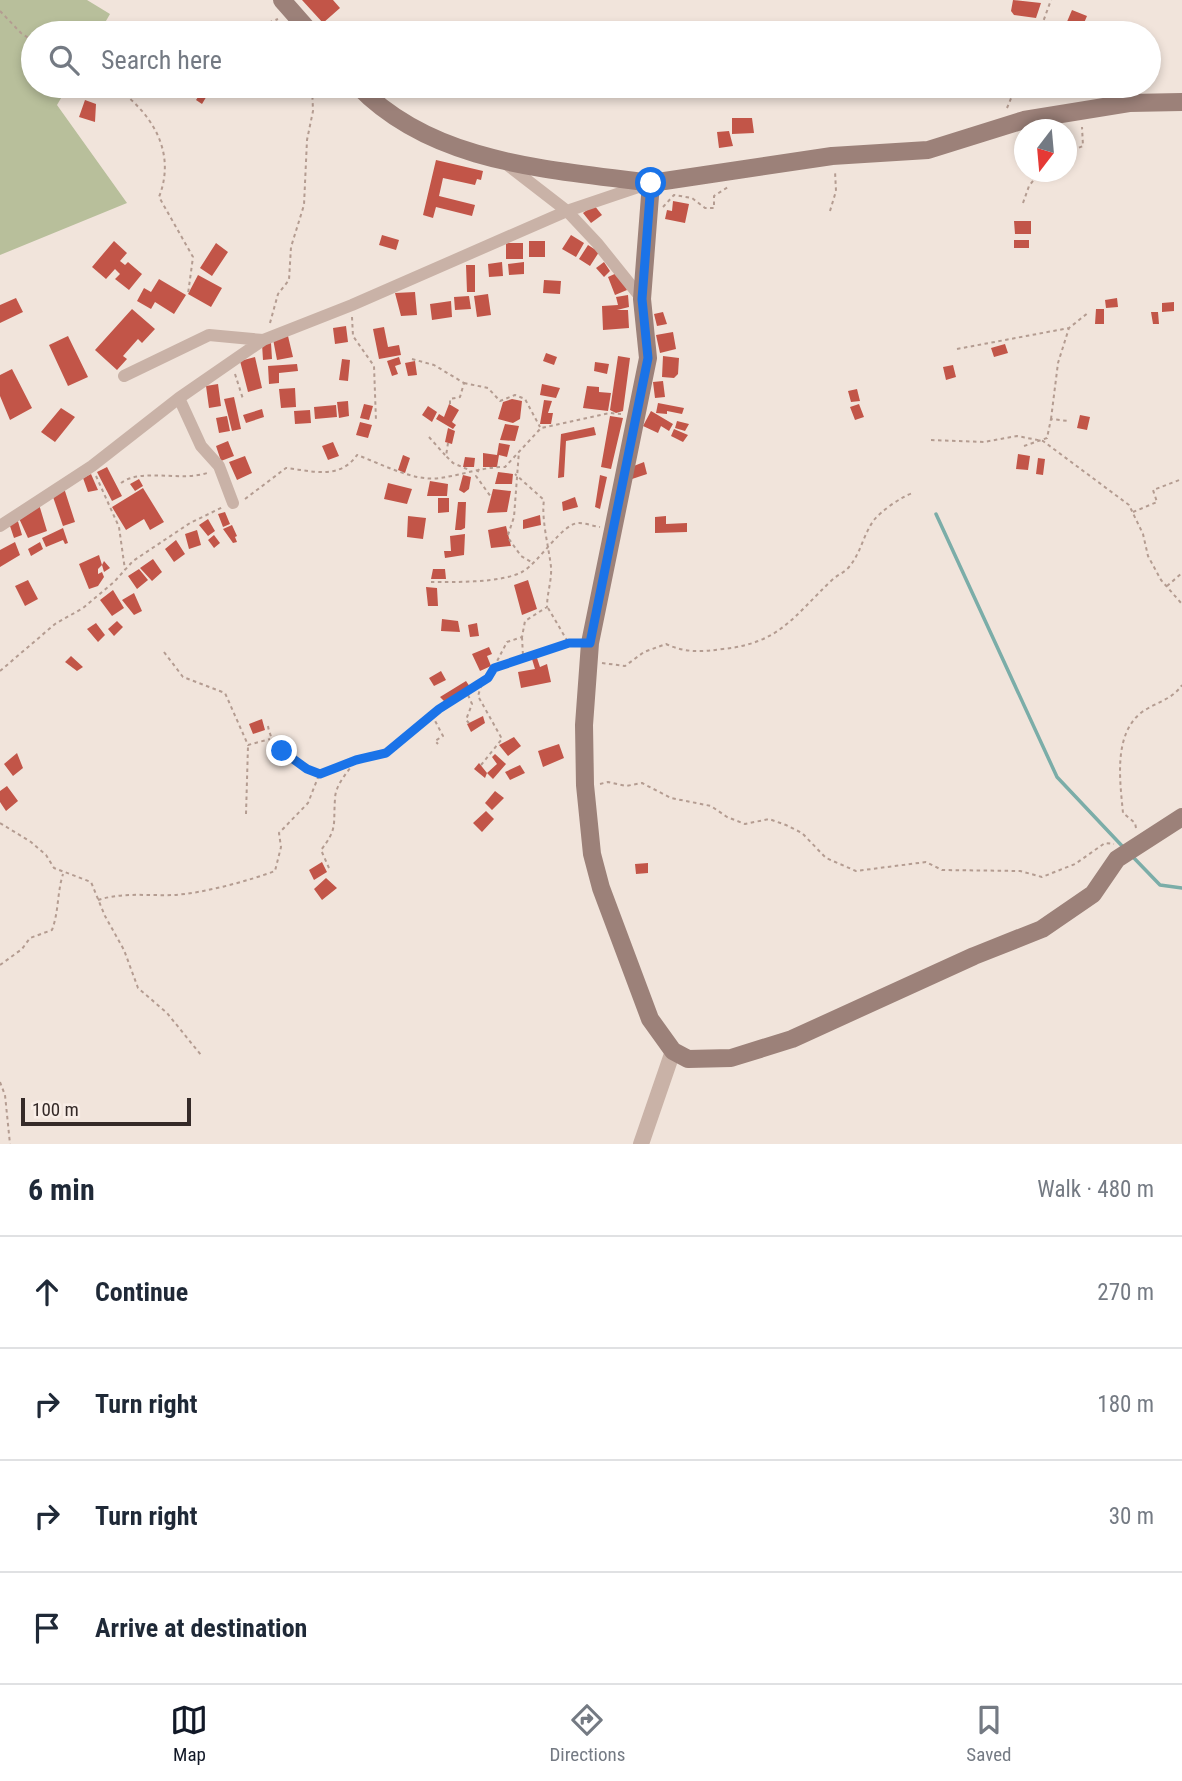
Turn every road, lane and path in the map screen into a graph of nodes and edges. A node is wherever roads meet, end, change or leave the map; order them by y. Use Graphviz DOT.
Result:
graph roads {
  1 [pos="282,0"];
  2 [pos="1051,0"];
  3 [pos="0,10"];
  4 [pos="296,13"];
  5 [pos="275,21"];
  6 [pos="302,21"];
  7 [pos="1043,21"];
  8 [pos="21,34"];
  9 [pos="128,98"];
  10 [pos="312,98"];
  11 [pos="370,98"];
  12 [pos="1012,98"];
  13 [pos="1182,102"];
  14 [pos="1079,112"];
  15 [pos="1001,126"];
  16 [pos="1077,150"];
  17 [pos="832,156"];
  18 [pos="505,163"];
  19 [pos="732,172"];
  20 [pos="1032,182"];
  21 [pos="651,183"];
  22 [pos="1023,203"];
  23 [pos="567,211"];
  24 [pos="830,211"];
  25 [pos="649,217"];
  26 [pos="187,294"];
  27 [pos="642,299"];
  28 [pos="352,306"];
  29 [pos="1089,312"];
  30 [pos="1069,328"];
  31 [pos="263,340"];
  32 [pos="957,349"];
  33 [pos="412,359"];
  34 [pos="231,363"];
  35 [pos="124,376"];
  36 [pos="464,383"];
  37 [pos="179,398"];
  38 [pos="243,399"];
  39 [pos="450,405"];
  40 [pos="638,415"];
  41 [pos="1051,419"];
  42 [pos="376,421"];
  43 [pos="1068,421"];
  44 [pos="541,428"];
  45 [pos="429,437"];
  46 [pos="931,440"];
  47 [pos="1043,441"];
  48 [pos="448,443"];
  49 [pos="1024,446"];
  50 [pos="519,451"];
  51 [pos="446,456"];
  52 [pos="92,466"];
  53 [pos="479,468"];
  54 [pos="470,470"];
  55 [pos="515,474"];
  56 [pos="224,476"];
  57 [pos="1182,479"];
  58 [pos="121,483"];
  59 [pos="913,493"];
  60 [pos="491,497"];
  61 [pos="233,503"];
  62 [pos="1132,512"];
  63 [pos="0,526"];
  64 [pos="612,528"];
  65 [pos="508,535"];
  66 [pos="509,539"];
  67 [pos="547,549"];
  68 [pos="534,564"];
  69 [pos="125,571"];
  70 [pos="1182,573"];
  71 [pos="431,582"];
  72 [pos="1166,586"];
  73 [pos="1182,604"];
  74 [pos="547,607"];
  75 [pos="522,636"];
  76 [pos="569,643"];
  77 [pos="590,643"];
  78 [pos="164,652"];
  79 [pos="523,657"];
  80 [pos="587,667"];
  81 [pos="494,668"];
  82 [pos="0,671"];
  83 [pos="482,682"];
  84 [pos="1182,685"];
  85 [pos="468,694"];
  86 [pos="432,715"];
  87 [pos="469,723"];
  88 [pos="268,726"];
  89 [pos="271,739"];
  90 [pos="438,744"];
  91 [pos="248,745"];
  92 [pos="356,760"];
  93 [pos="481,765"];
  94 [pos="320,774"];
  95 [pos="585,785"];
  96 [pos="246,814"];
  97 [pos="1182,817"];
  98 [pos="0,823"];
  99 [pos="1139,843"];
  100 [pos="1117,859"];
  101 [pos="329,868"];
  102 [pos="64,873"];
  103 [pos="97,900"];
  104 [pos="0,965"];
  105 [pos="673,1051"];
  106 [pos="201,1055"];
  107 [pos="0,1082"];
  108 [pos="10,1144"];
  109 [pos="641,1144"];
  1 -- 4 [label="main road"];
  2 -- 7 [label="path"];
  3 -- 8 [label="path"];
  4 -- 5 [label="path"];
  4 -- 6 [label="main road"];
  9 -- 26 [label="path"];
  10 -- 31 [label="path"];
  11 -- 18 [label="main road"];
  12 -- 15 [label="path"];
  13 -- 14 [label="main road"];
  14 -- 15 [label="main road"];
  14 -- 16 [label="path"];
  15 -- 17 [label="main road"];
  17 -- 19 [label="main road"];
  17 -- 24 [label="path"];
  18 -- 21 [label="main road"];
  18 -- 23 [label="street"];
  19 -- 21 [label="main road"];
  19 -- 25 [label="path"];
  20 -- 22 [label="path"];
  21 -- 23 [label="street"];
  21 -- 25 [label="main road"];
  23 -- 27 [label="street"];
  23 -- 28 [label="street"];
  25 -- 27 [label="main road"];
  27 -- 40 [label="main road"];
  28 -- 31 [label="street"];
  28 -- 42 [label="path"];
  29 -- 30 [label="path"];
  30 -- 32 [label="path"];
  30 -- 41 [label="path"];
  31 -- 34 [label="street"];
  31 -- 35 [label="street"];
  33 -- 36 [label="path"];
  34 -- 37 [label="street"];
  34 -- 38 [label="path"];
  36 -- 39 [label="path"];
  36 -- 44 [label="path"];
  37 -- 52 [label="street"];
  37 -- 56 [label="street"];
  40 -- 44 [label="path"];
  40 -- 64 [label="main road"];
  41 -- 43 [label="path"];
  41 -- 47 [label="path"];
  44 -- 50 [label="path"];
  45 -- 51 [label="path"];
  46 -- 47 [label="path"];
  47 -- 49 [label="path"];
  47 -- 62 [label="path"];
  48 -- 51 [label="path"];
  50 -- 53 [label="path"];
  50 -- 55 [label="path"];
  51 -- 54 [label="path"];
  52 -- 63 [label="street"];
  52 -- 69 [label="path"];
  53 -- 54 [label="path"];
  53 -- 60 [label="path"];
  54 -- 61 [label="path"];
  55 -- 65 [label="path"];
  55 -- 67 [label="path"];
  56 -- 58 [label="path"];
  56 -- 61 [label="street"];
  57 -- 62 [label="path"];
  59 -- 80 [label="path"];
  61 -- 69 [label="path"];
  62 -- 72 [label="path"];
  64 -- 67 [label="path"];
  64 -- 77 [label="main road"];
  66 -- 68 [label="path"];
  67 -- 68 [label="path"];
  67 -- 74 [label="path"];
  68 -- 71 [label="path"];
  69 -- 82 [label="path"];
  70 -- 72 [label="path"];
  72 -- 73 [label="path"];
  74 -- 75 [label="path"];
  74 -- 76 [label="path"];
  75 -- 79 [label="path"];
  75 -- 81 [label="path"];
  76 -- 77 [label="path"];
  76 -- 79 [label="path"];
  77 -- 80 [label="main road"];
  78 -- 91 [label="path"];
  79 -- 81 [label="path"];
  80 -- 95 [label="main road"];
  81 -- 83 [label="path"];
  83 -- 85 [label="path"];
  83 -- 93 [label="path"];
  84 -- 99 [label="path"];
  85 -- 86 [label="path"];
  85 -- 87 [label="path"];
  86 -- 90 [label="path"];
  86 -- 92 [label="path"];
  88 -- 89 [label="path"];
  89 -- 91 [label="path"];
  89 -- 94 [label="path"];
  91 -- 96 [label="path"];
  92 -- 94 [label="path"];
  92 -- 101 [label="path"];
  94 -- 103 [label="path"];
  95 -- 100 [label="path"];
  95 -- 105 [label="main road"];
  97 -- 99 [label="main road"];
  98 -- 102 [label="path"];
  99 -- 100 [label="main road"];
  100 -- 105 [label="main road"];
  102 -- 103 [label="path"];
  102 -- 104 [label="path"];
  103 -- 106 [label="path"];
  105 -- 109 [label="street"];
  107 -- 108 [label="path"];
}
